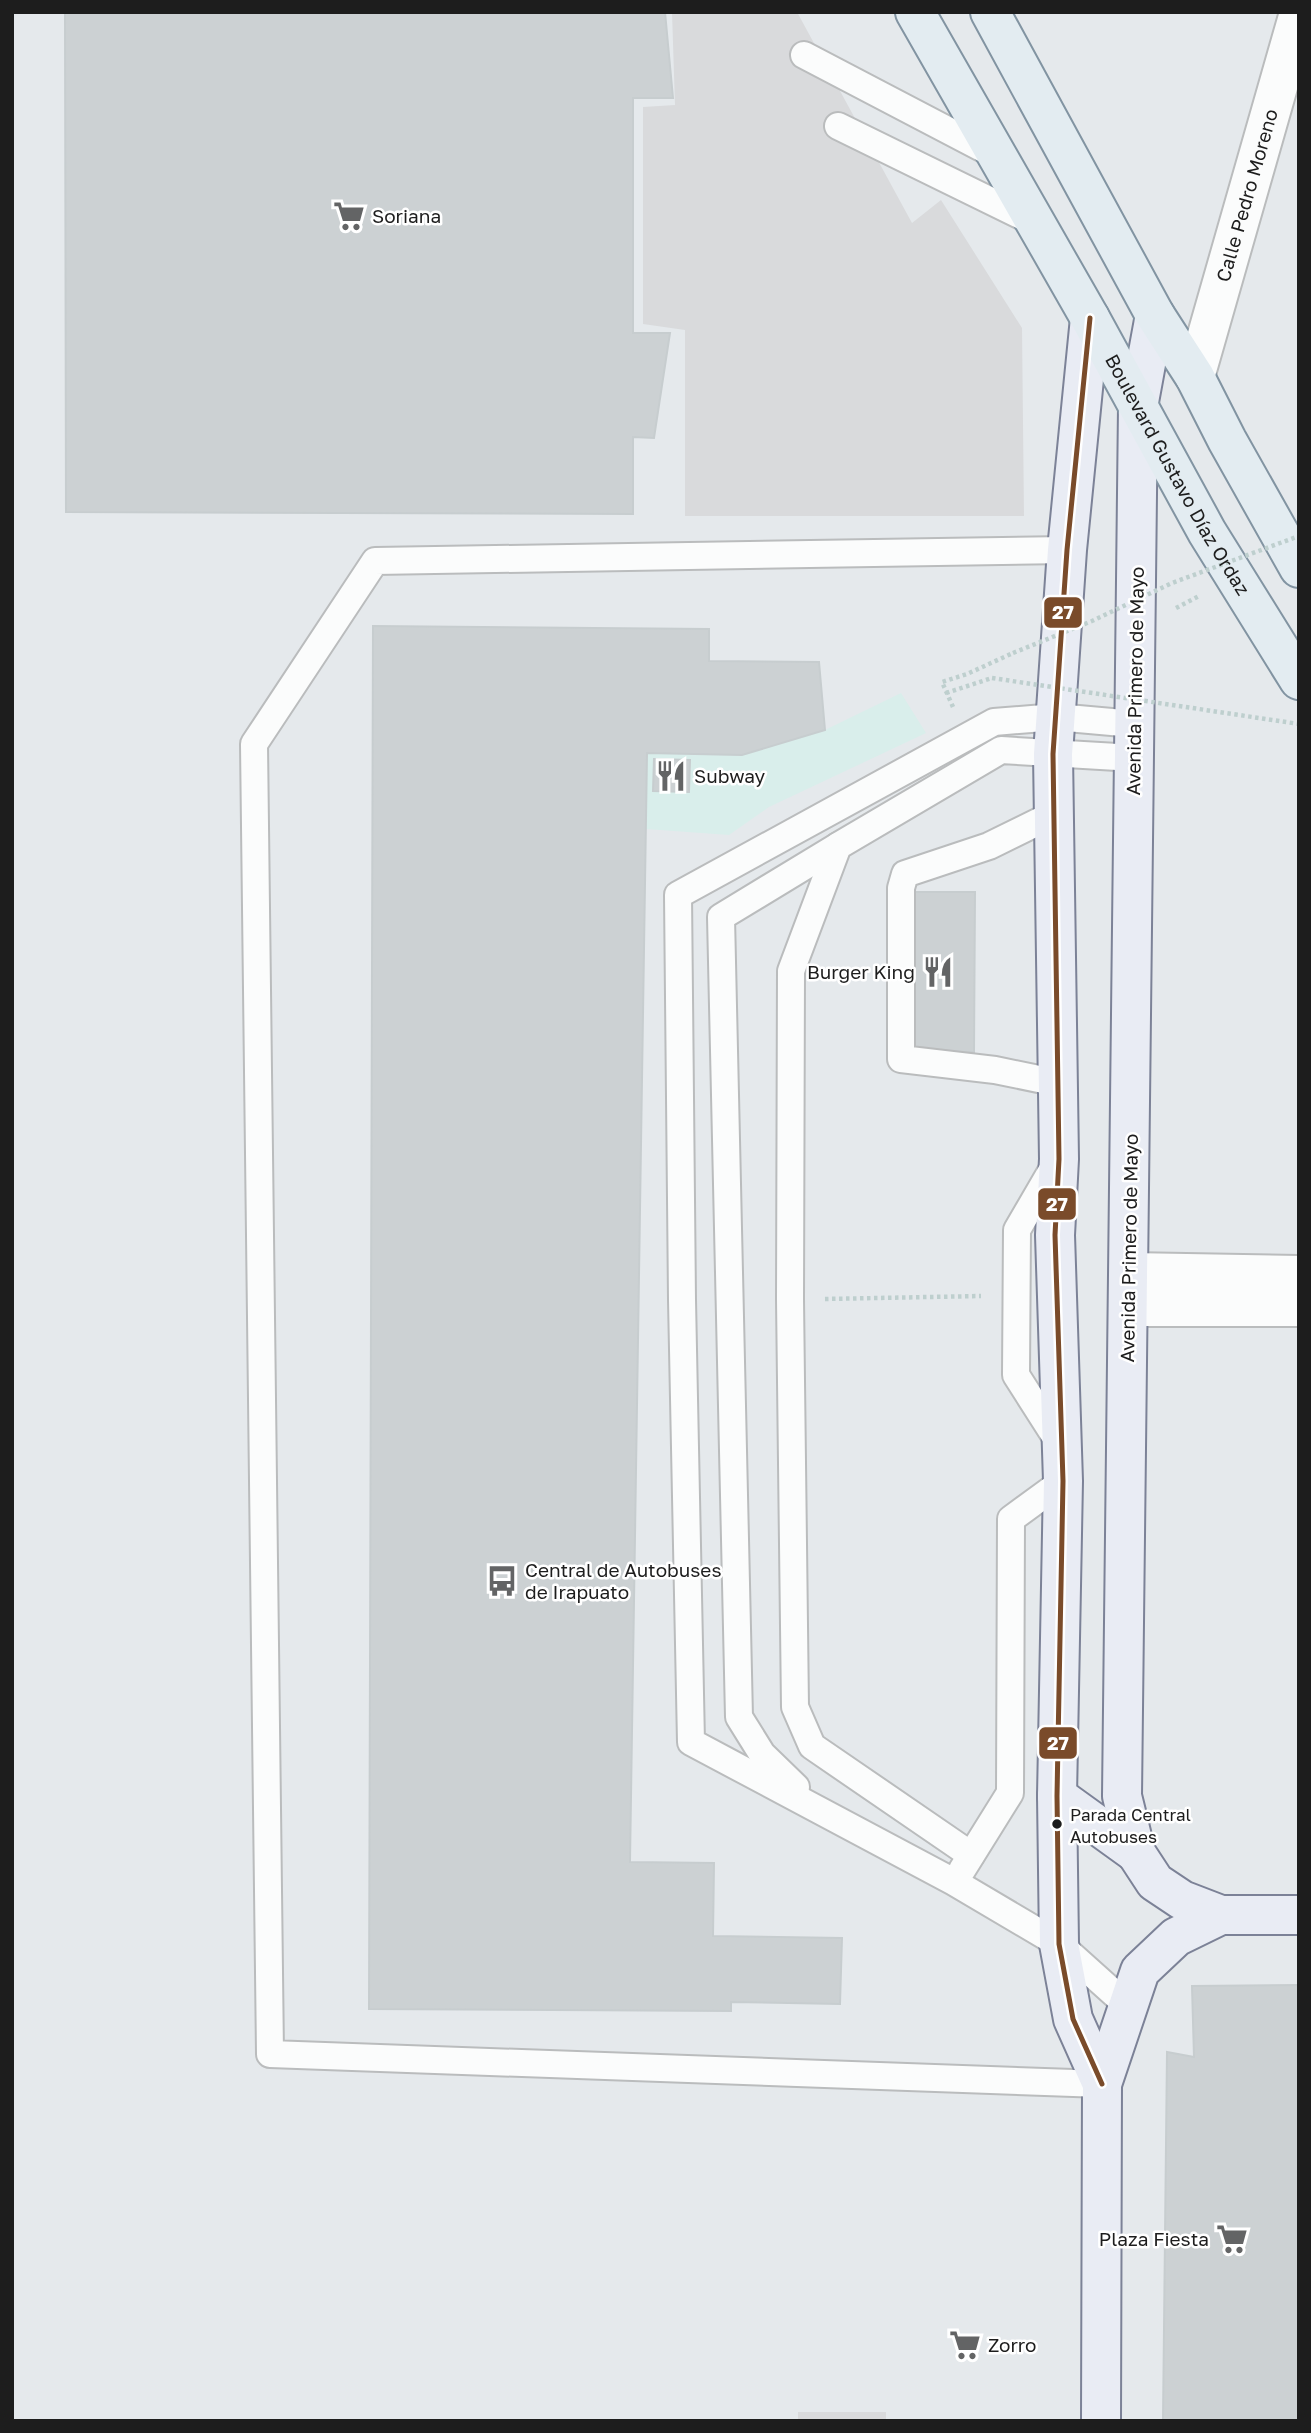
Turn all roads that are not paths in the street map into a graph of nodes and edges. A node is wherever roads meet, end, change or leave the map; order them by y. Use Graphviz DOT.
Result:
graph roads {
  1 [pos="915,12"];
  2 [pos="990,12"];
  3 [pos="1299,13"];
  4 [pos="804,55"];
  5 [pos="838,126"];
  6 [pos="998,156"];
  7 [pos="1036,223"];
  8 [pos="1155,315"];
  9 [pos="1090,318"];
  10 [pos="1195,377"];
  11 [pos="1138,407"];
  12 [pos="1067,550"];
  13 [pos="1299,568"];
  14 [pos="1299,680"];
  15 [pos="1055,736"];
  16 [pos="1134,741"];
  17 [pos="1054,814"];
  18 [pos="838,846"];
  19 [pos="1058,1083"];
  20 [pos="1299,1275"];
  21 [pos="1129,1290"];
  22 [pos="1299,1307"];
  23 [pos="1061,1463"];
  24 [pos="1057,1796"];
  25 [pos="822,1812"];
  26 [pos="1136,1853"];
  27 [pos="971,1856"];
  28 [pos="954,1882"];
  29 [pos="1221,1914"];
  30 [pos="1299,1916"];
  31 [pos="1059,1944"];
  32 [pos="1127,2005"];
  33 [pos="1102,2084"];
  34 [pos="1101,2421"];
  1 -- 6 [label="main road, Boulevard Gustavo Díaz Ordaz"];
  2 -- 8 [label="main road"];
  3 -- 10 [label="street, Calle Pedro Moreno"];
  4 -- 6 [label="lane"];
  5 -- 7 [label="lane"];
  6 -- 7 [label="main road, Boulevard Gustavo Díaz Ordaz"];
  7 -- 9 [label="main road, Boulevard Gustavo Díaz Ordaz"];
  8 -- 10 [label="main road"];
  8 -- 11 [label="street, Avenida Primero de Mayo"];
  9 -- 11 [label="main road, Boulevard Gustavo Díaz Ordaz"];
  9 -- 12 [label="street"];
  10 -- 13 [label="main road"];
  11 -- 14 [label="main road, Boulevard Gustavo Díaz Ordaz"];
  11 -- 16 [label="street, Avenida Primero de Mayo"];
  12 -- 15 [label="street"];
  12 -- 33 [label="lane"];
  15 -- 16 [label="lane"];
  15 -- 16 [label="lane"];
  15 -- 17 [label="street"];
  15 -- 18 [label="lane"];
  15 -- 25 [label="lane"];
  16 -- 21 [label="street, Avenida Primero de Mayo"];
  17 -- 19 [label="street"];
  17 -- 19 [label="lane"];
  18 -- 25 [label="lane"];
  18 -- 27 [label="lane"];
  19 -- 23 [label="street"];
  20 -- 21 [label="street"];
  21 -- 22 [label="street"];
  21 -- 26 [label="street, Avenida Primero de Mayo"];
  23 -- 24 [label="street"];
  23 -- 27 [label="lane"];
  24 -- 26 [label="street"];
  24 -- 31 [label="street"];
  25 -- 28 [label="lane"];
  26 -- 29 [label="street, Avenida Primero de Mayo"];
  27 -- 28 [label="lane"];
  28 -- 31 [label="lane"];
  29 -- 30 [label="street"];
  29 -- 32 [label="street"];
  31 -- 32 [label="lane"];
  31 -- 33 [label="street"];
  32 -- 33 [label="street"];
  33 -- 34 [label="street"];
}
